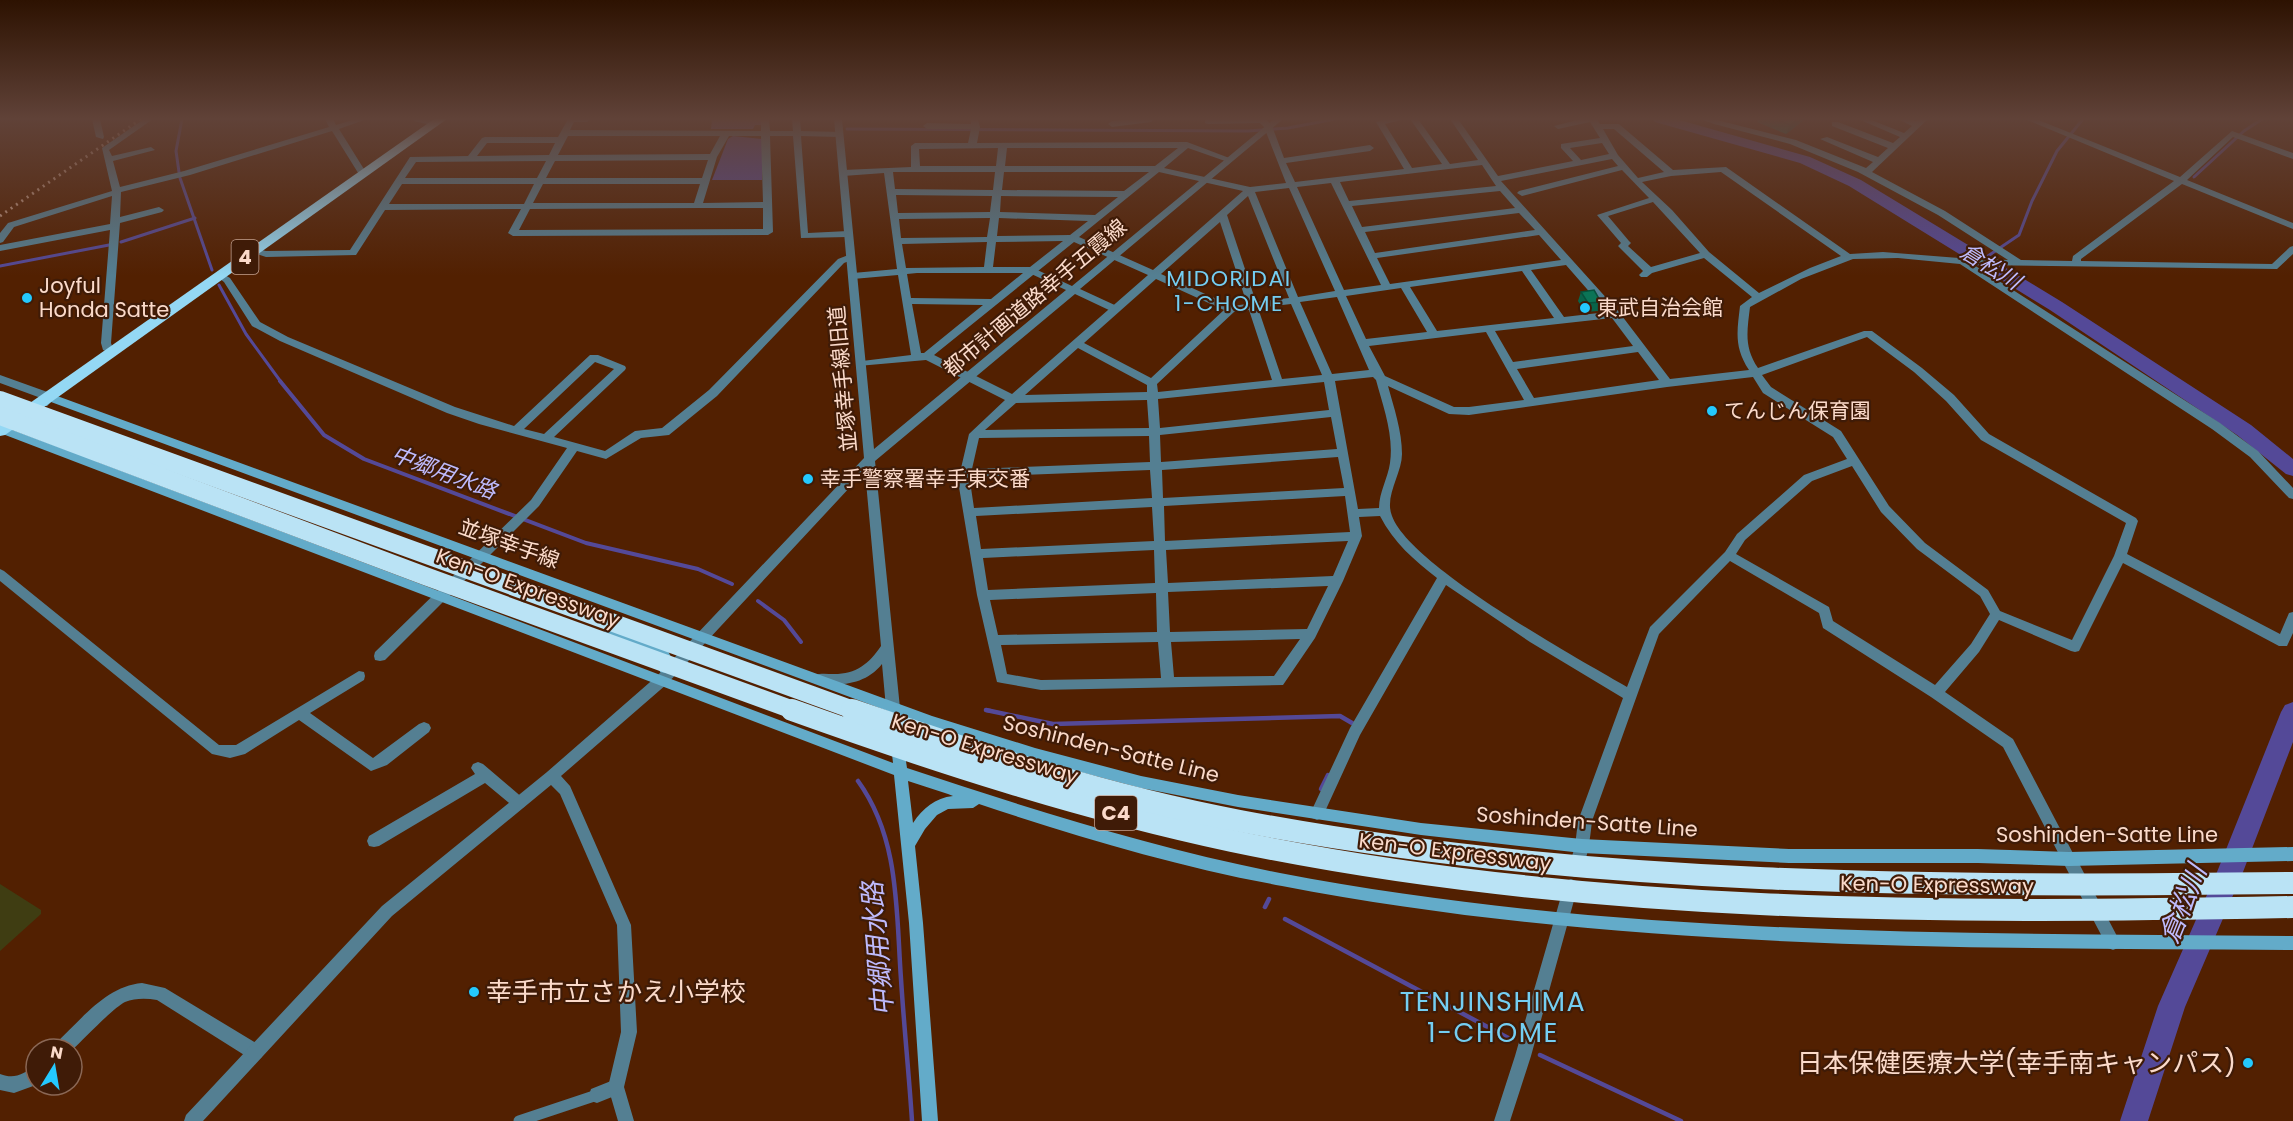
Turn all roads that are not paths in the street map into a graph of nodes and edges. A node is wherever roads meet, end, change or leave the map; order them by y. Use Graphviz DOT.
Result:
graph roads {
  1 [pos="112,171"];
  2 [pos="193,171"];
  3 [pos="361,171"];
  4 [pos="367,171"];
  5 [pos="405,171"];
  6 [pos="545,171"];
  7 [pos="709,171"];
  8 [pos="767,171"];
  9 [pos="800,171"];
  10 [pos="868,171"];
  11 [pos="888,171"];
  12 [pos="999,171"];
  13 [pos="1154,171"];
  14 [pos="1168,171"];
  15 [pos="1213,171"];
  16 [pos="1286,171"];
  17 [pos="1415,171"];
  18 [pos="1491,171"];
  19 [pos="1536,171"];
  20 [pos="1606,171"];
  21 [pos="1627,171"];
  22 [pos="1693,171"];
  23 [pos="1726,171"];
  24 [pos="2163,171"];
  25 [pos="2191,171"];
  26 [pos="1410,172"];
  27 [pos="1866,172"];
  28 [pos="843,173"];
  29 [pos="1671,173"];
  30 [pos="363,174"];
  31 [pos="1204,179"];
  32 [pos="1496,179"];
  33 [pos="2182,179"];
  34 [pos="540,180"];
  35 [pos="399,181"];
  36 [pos="706,181"];
  37 [pos="1335,181"];
  38 [pos="1636,181"];
  39 [pos="1294,186"];
  40 [pos="1502,188"];
  41 [pos="1250,190"];
  42 [pos="117,191"];
  43 [pos="890,192"];
  44 [pos="996,192"];
  45 [pos="1522,193"];
  46 [pos="1127,194"];
  47 [pos="1655,200"];
  48 [pos="1346,204"];
  49 [pos="768,205"];
  50 [pos="698,206"];
  51 [pos="383,207"];
  52 [pos="525,208"];
  53 [pos="159,210"];
  54 [pos="1522,210"];
  55 [pos="993,215"];
  56 [pos="1222,215"];
  57 [pos="895,216"];
  58 [pos="1097,218"];
  59 [pos="115,223"];
  60 [pos="2293,226"];
  61 [pos="1359,230"];
  62 [pos="1542,232"];
  63 [pos="848,234"];
  64 [pos="1073,238"];
  65 [pos="0,240"];
  66 [pos="990,240"];
  67 [pos="897,241"];
  68 [pos="0,248"];
  69 [pos="2293,249"];
  70 [pos="253,251"];
  71 [pos="1706,254"];
  72 [pos="1113,256"];
  73 [pos="1372,256"];
  74 [pos="851,257"];
  75 [pos="1849,257"];
  76 [pos="1965,261"];
  77 [pos="1568,262"];
  78 [pos="2017,263"];
  79 [pos="2078,263"];
  80 [pos="1525,267"];
  81 [pos="903,270"];
  82 [pos="988,270"];
  83 [pos="1030,270"];
  84 [pos="220,275"];
  85 [pos="1154,275"];
  86 [pos="853,276"];
  87 [pos="1403,284"];
  88 [pos="1386,286"];
  89 [pos="1074,289"];
  90 [pos="1341,292"];
  91 [pos="1758,297"];
  92 [pos="1294,299"];
  93 [pos="907,302"];
  94 [pos="992,302"];
  95 [pos="1251,304"];
  96 [pos="1115,309"];
  97 [pos="1231,309"];
  98 [pos="1615,314"];
  99 [pos="1560,320"];
  100 [pos="1489,328"];
  101 [pos="1434,335"];
  102 [pos="1076,343"];
  103 [pos="1363,343"];
  104 [pos="1640,348"];
  105 [pos="113,351"];
  106 [pos="921,356"];
  107 [pos="862,364"];
  108 [pos="1511,366"];
  109 [pos="1756,373"];
  110 [pos="1378,376"];
  111 [pos="968,378"];
  112 [pos="1329,378"];
  113 [pos="0,379"];
  114 [pos="1152,383"];
  115 [pos="1278,383"];
  116 [pos="1667,383"];
  117 [pos="1151,396"];
  118 [pos="49,397"];
  119 [pos="1012,399"];
  120 [pos="0,400"];
  121 [pos="1531,402"];
  122 [pos="0,408"];
  123 [pos="1334,413"];
  124 [pos="1,427"];
  125 [pos="516,429"];
  126 [pos="1154,432"];
  127 [pos="974,434"];
  128 [pos="546,438"];
  129 [pos="574,447"];
  130 [pos="1342,453"];
  131 [pos="870,459"];
  132 [pos="1853,461"];
  133 [pos="94,465"];
  134 [pos="1156,466"];
  135 [pos="965,473"];
  136 [pos="1350,492"];
  137 [pos="2293,495"];
  138 [pos="1157,502"];
  139 [pos="971,512"];
  140 [pos="1385,512"];
  141 [pos="1353,513"];
  142 [pos="1356,536"];
  143 [pos="1160,544"];
  144 [pos="977,554"];
  145 [pos="1729,555"];
  146 [pos="480,556"];
  147 [pos="2120,556"];
  148 [pos="1,576"];
  149 [pos="1444,577"];
  150 [pos="547,580"];
  151 [pos="1337,581"];
  152 [pos="1162,588"];
  153 [pos="983,595"];
  154 [pos="440,596"];
  155 [pos="1996,614"];
  156 [pos="2293,617"];
  157 [pos="1311,634"];
  158 [pos="702,637"];
  159 [pos="1164,637"];
  160 [pos="993,640"];
  161 [pos="888,646"];
  162 [pos="380,656"];
  163 [pos="359,676"];
  164 [pos="815,678"];
  165 [pos="662,680"];
  166 [pos="1168,683"];
  167 [pos="1936,693"];
  168 [pos="1629,695"];
  169 [pos="893,708"];
  170 [pos="300,713"];
  171 [pos="424,728"];
  172 [pos="901,772"];
  173 [pos="552,776"];
  174 [pos="519,803"];
  175 [pos="993,804"];
  176 [pos="1025,814"];
  177 [pos="1317,814"];
  178 [pos="374,841"];
  179 [pos="908,846"];
  180 [pos="1582,846"];
  181 [pos="2293,854"];
  182 [pos="2069,859"];
  183 [pos="2293,883"];
  184 [pos="2293,907"];
  185 [pos="1561,919"];
  186 [pos="2113,943"];
  187 [pos="2293,943"];
  188 [pos="75,1037"];
  189 [pos="255,1052"];
  190 [pos="0,1082"];
  191 [pos="24,1083"];
  192 [pos="616,1088"];
  193 [pos="597,1095"];
  194 [pos="192,1121"];
  195 [pos="519,1121"];
  196 [pos="626,1121"];
  197 [pos="930,1121"];
  198 [pos="1502,1121"];
  1 -- 42 [label="street"];
  2 -- 42 [label="street"];
  3 -- 30 [label="street"];
  4 -- 30 [label="highway, 4"];
  5 -- 35 [label="street"];
  6 -- 34 [label="street"];
  7 -- 36 [label="street"];
  8 -- 49 [label="street"];
  9 -- 63 [label="street"];
  10 -- 28 [label="street"];
  11 -- 43 [label="street"];
  12 -- 44 [label="street"];
  13 -- 46 [label="street"];
  14 -- 31 [label="street"];
  15 -- 31 [label="street, 都市計画道路幸手五霞線"];
  16 -- 39 [label="street"];
  17 -- 26 [label="street"];
  18 -- 32 [label="street"];
  19 -- 32 [label="street"];
  20 -- 45 [label="street"];
  21 -- 38 [label="street"];
  22 -- 29 [label="street"];
  23 -- 75 [label="street"];
  24 -- 33 [label="street"];
  25 -- 33 [label="street"];
  26 -- 37 [label="street"];
  27 -- 78 [label="street"];
  28 -- 63 [label="street, 並塚幸手線旧道"];
  29 -- 38 [label="street"];
  30 -- 70 [label="highway, 4"];
  31 -- 41 [label="street"];
  31 -- 72 [label="street, 都市計画道路幸手五霞線"];
  32 -- 40 [label="street"];
  33 -- 60 [label="street"];
  33 -- 79 [label="street"];
  34 -- 35 [label="street"];
  34 -- 36 [label="street"];
  34 -- 52 [label="street"];
  35 -- 51 [label="street"];
  36 -- 50 [label="street"];
  37 -- 39 [label="street"];
  37 -- 48 [label="street"];
  38 -- 47 [label="street"];
  39 -- 41 [label="street"];
  39 -- 90 [label="street"];
  40 -- 48 [label="street"];
  40 -- 54 [label="street"];
  41 -- 56 [label="street"];
  41 -- 92 [label="street"];
  42 -- 59 [label="street"];
  42 -- 65 [label="street"];
  43 -- 44 [label="street"];
  43 -- 57 [label="street"];
  44 -- 46 [label="street"];
  44 -- 55 [label="street"];
  46 -- 58 [label="street"];
  47 -- 71 [label="street"];
  47 -- 71 [label="street"];
  48 -- 61 [label="street"];
  49 -- 50 [label="street"];
  49 -- 52 [label="street"];
  50 -- 52 [label="street"];
  51 -- 52 [label="street"];
  51 -- 70 [label="street"];
  53 -- 59 [label="street"];
  54 -- 61 [label="street"];
  54 -- 62 [label="street"];
  55 -- 57 [label="street"];
  55 -- 58 [label="street"];
  55 -- 66 [label="street"];
  56 -- 85 [label="street"];
  56 -- 95 [label="street"];
  57 -- 67 [label="street"];
  58 -- 64 [label="street"];
  59 -- 68 [label="street"];
  59 -- 105 [label="street"];
  61 -- 73 [label="street"];
  62 -- 73 [label="street"];
  62 -- 77 [label="street"];
  63 -- 74 [label="street, 並塚幸手線旧道"];
  64 -- 66 [label="street"];
  64 -- 72 [label="street"];
  64 -- 83 [label="street"];
  66 -- 67 [label="street"];
  66 -- 82 [label="street"];
  67 -- 81 [label="street"];
  69 -- 79 [label="street"];
  70 -- 84 [label="highway, 4"];
  71 -- 91 [label="street"];
  72 -- 85 [label="street"];
  72 -- 89 [label="street, 都市計画道路幸手五霞線"];
  73 -- 88 [label="street"];
  74 -- 86 [label="street, 並塚幸手線旧道"];
  74 -- 129 [label="street"];
  75 -- 76 [label="street"];
  75 -- 91 [label="street"];
  76 -- 78 [label="street"];
  76 -- 137 [label="street"];
  77 -- 80 [label="street"];
  77 -- 98 [label="street"];
  78 -- 79 [label="street"];
  80 -- 87 [label="street"];
  80 -- 99 [label="street"];
  81 -- 82 [label="street"];
  81 -- 86 [label="street"];
  81 -- 93 [label="street"];
  82 -- 83 [label="street"];
  83 -- 89 [label="street"];
  83 -- 94 [label="street"];
  84 -- 105 [label="highway, 4"];
  84 -- 125 [label="street"];
  85 -- 96 [label="street"];
  85 -- 97 [label="street"];
  86 -- 107 [label="street, 並塚幸手線旧道"];
  87 -- 88 [label="street"];
  87 -- 101 [label="street"];
  88 -- 90 [label="street"];
  89 -- 96 [label="street"];
  89 -- 111 [label="street, 都市計画道路幸手五霞線"];
  90 -- 92 [label="street"];
  90 -- 103 [label="street"];
  91 -- 109 [label="street"];
  92 -- 95 [label="street"];
  92 -- 112 [label="street"];
  93 -- 94 [label="street"];
  93 -- 106 [label="street"];
  94 -- 106 [label="street"];
  95 -- 97 [label="street"];
  95 -- 115 [label="street"];
  96 -- 102 [label="street"];
  97 -- 114 [label="street"];
  98 -- 99 [label="street"];
  98 -- 104 [label="street"];
  99 -- 100 [label="street"];
  100 -- 101 [label="street"];
  100 -- 108 [label="street"];
  101 -- 103 [label="street"];
  102 -- 114 [label="street"];
  102 -- 119 [label="street"];
  103 -- 110 [label="street"];
  104 -- 108 [label="street"];
  104 -- 116 [label="street"];
  105 -- 118 [label="highway, 4"];
  106 -- 107 [label="street"];
  106 -- 111 [label="street"];
  107 -- 131 [label="street, 並塚幸手線旧道"];
  108 -- 121 [label="street"];
  109 -- 116 [label="street"];
  109 -- 132 [label="street"];
  109 -- 147 [label="street"];
  110 -- 112 [label="street"];
  110 -- 121 [label="street"];
  110 -- 140 [label="street"];
  111 -- 119 [label="street"];
  111 -- 131 [label="street, 都市計画道路幸手五霞線"];
  112 -- 115 [label="street"];
  112 -- 123 [label="street"];
  113 -- 118 [label="street"];
  114 -- 117 [label="street"];
  115 -- 117 [label="street"];
  116 -- 121 [label="street"];
  117 -- 119 [label="street"];
  117 -- 126 [label="street"];
  118 -- 124 [label="highway, 4"];
  118 -- 133 [label="main road"];
  118 -- 146 [label="main road, 並塚幸手線"];
  119 -- 127 [label="street"];
  120 -- 183 [label="highway, Ken-O Expressway / C4, bridge"];
  122 -- 124 [label="street"];
  123 -- 126 [label="street"];
  123 -- 130 [label="street"];
  124 -- 133 [label="main road"];
  124 -- 184 [label="highway, Ken-O Expressway / C4, bridge"];
  125 -- 128 [label="street"];
  125 -- 128 [label="street"];
  126 -- 127 [label="street"];
  126 -- 134 [label="street"];
  127 -- 135 [label="street"];
  128 -- 129 [label="street"];
  129 -- 146 [label="street"];
  130 -- 134 [label="street"];
  130 -- 136 [label="street"];
  131 -- 158 [label="street, 都市計画道路幸手五霞線"];
  131 -- 161 [label="street, 並塚幸手線旧道"];
  132 -- 145 [label="street"];
  132 -- 155 [label="street"];
  133 -- 154 [label="main road"];
  134 -- 135 [label="street"];
  134 -- 138 [label="street"];
  135 -- 139 [label="street"];
  136 -- 138 [label="street"];
  136 -- 141 [label="street"];
  138 -- 139 [label="street"];
  138 -- 143 [label="street"];
  139 -- 144 [label="street"];
  140 -- 141 [label="street"];
  140 -- 149 [label="street"];
  141 -- 142 [label="street"];
  142 -- 143 [label="street"];
  142 -- 151 [label="street"];
  143 -- 144 [label="street"];
  143 -- 152 [label="street"];
  144 -- 153 [label="street"];
  145 -- 167 [label="street"];
  145 -- 168 [label="street"];
  146 -- 150 [label="main road, 並塚幸手線"];
  146 -- 154 [label="street"];
  147 -- 155 [label="street"];
  147 -- 156 [label="street"];
  148 -- 170 [label="street"];
  149 -- 168 [label="street"];
  149 -- 177 [label="street"];
  150 -- 158 [label="main road, 並塚幸手線"];
  150 -- 165 [label="main road"];
  151 -- 152 [label="street"];
  151 -- 157 [label="street"];
  152 -- 153 [label="street"];
  152 -- 159 [label="street"];
  153 -- 160 [label="street"];
  154 -- 162 [label="street"];
  154 -- 165 [label="main road"];
  155 -- 167 [label="street"];
  157 -- 159 [label="street"];
  157 -- 166 [label="street"];
  158 -- 164 [label="main road, 並塚幸手線"];
  158 -- 165 [label="street, 都市計画道路幸手五霞線"];
  159 -- 160 [label="street"];
  159 -- 166 [label="street"];
  160 -- 166 [label="street"];
  161 -- 164 [label="street"];
  161 -- 169 [label="street, 並塚幸手線旧道"];
  163 -- 170 [label="street"];
  164 -- 169 [label="main road, 並塚幸手線"];
  165 -- 172 [label="main road"];
  165 -- 173 [label="street, 都市計画道路幸手五霞線"];
  167 -- 182 [label="street"];
  168 -- 180 [label="street"];
  169 -- 172 [label="main road"];
  169 -- 176 [label="main road"];
  169 -- 177 [label="main road, Soshinden-Satte Line"];
  170 -- 171 [label="street"];
  172 -- 175 [label="main road"];
  172 -- 179 [label="main road"];
  173 -- 174 [label="street, 都市計画道路幸手五霞線"];
  173 -- 192 [label="street"];
  174 -- 178 [label="street"];
  174 -- 189 [label="street, 都市計画道路幸手五霞線"];
  175 -- 176 [label="main road"];
  175 -- 179 [label="main road"];
  176 -- 185 [label="main road"];
  177 -- 180 [label="main road, Soshinden-Satte Line"];
  179 -- 197 [label="main road"];
  180 -- 182 [label="main road, Soshinden-Satte Line"];
  180 -- 185 [label="street"];
  181 -- 182 [label="main road, Soshinden-Satte Line"];
  182 -- 186 [label="street"];
  185 -- 186 [label="main road"];
  185 -- 198 [label="street"];
  186 -- 187 [label="main road"];
  188 -- 189 [label="street"];
  189 -- 194 [label="street, 都市計画道路幸手五霞線"];
  190 -- 191 [label="street"];
  192 -- 193 [label="street"];
  192 -- 196 [label="street"];
  193 -- 195 [label="street"];
}
